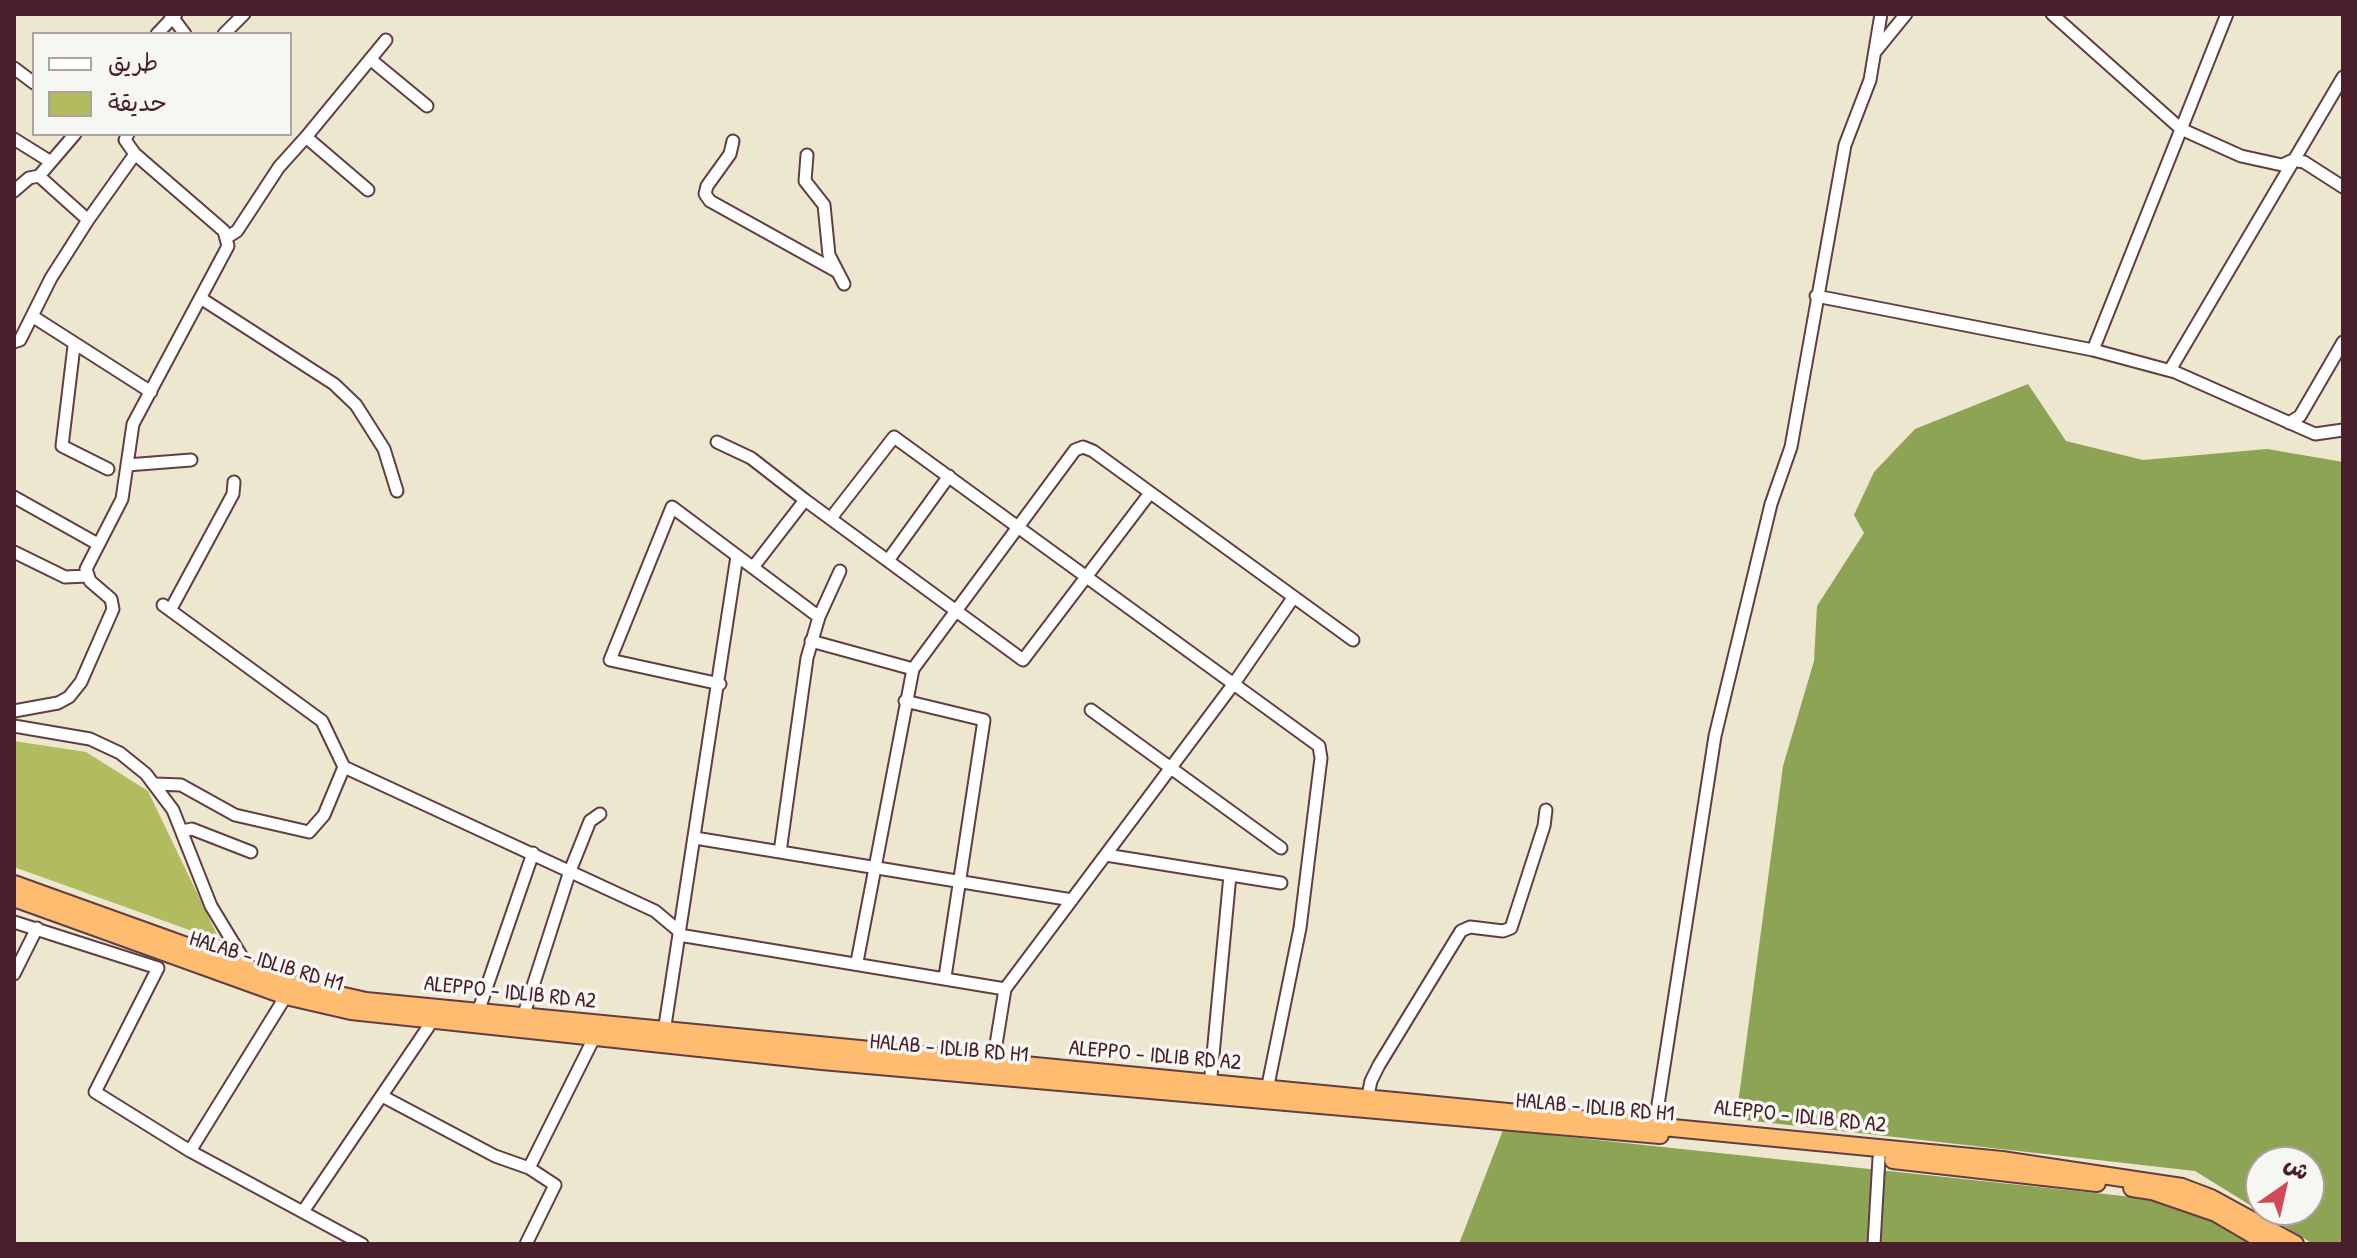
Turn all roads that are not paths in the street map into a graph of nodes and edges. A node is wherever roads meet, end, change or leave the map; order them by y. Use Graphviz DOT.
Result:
graph roads {
  1 [pos="244,14"];
  2 [pos="1881,14"];
  3 [pos="1906,14"];
  4 [pos="2052,14"];
  5 [pos="2227,14"];
  6 [pos="173,15"];
  7 [pos="159,32"];
  8 [pos="184,32"];
  9 [pos="226,32"];
  10 [pos="386,40"];
  11 [pos="1875,52"];
  12 [pos="370,59"];
  13 [pos="14,68"];
  14 [pos="2343,77"];
  15 [pos="32,82"];
  16 [pos="427,106"];
  17 [pos="2181,129"];
  18 [pos="73,136"];
  19 [pos="122,136"];
  20 [pos="306,137"];
  21 [pos="14,139"];
  22 [pos="733,141"];
  23 [pos="135,154"];
  24 [pos="807,155"];
  25 [pos="2293,160"];
  26 [pos="51,162"];
  27 [pos="39,176"];
  28 [pos="2343,187"];
  29 [pos="368,190"];
  30 [pos="14,191"];
  31 [pos="88,220"];
  32 [pos="226,238"];
  33 [pos="836,271"];
  34 [pos="844,284"];
  35 [pos="1816,296"];
  36 [pos="202,299"];
  37 [pos="32,316"];
  38 [pos="14,342"];
  39 [pos="2343,342"];
  40 [pos="74,346"];
  41 [pos="2093,350"];
  42 [pos="2170,370"];
  43 [pos="151,392"];
  44 [pos="2289,423"];
  45 [pos="2343,430"];
  46 [pos="717,442"];
  47 [pos="191,460"];
  48 [pos="127,465"];
  49 [pos="108,469"];
  50 [pos="949,476"];
  51 [pos="234,482"];
  52 [pos="397,491"];
  53 [pos="1150,493"];
  54 [pos="14,497"];
  55 [pos="805,500"];
  56 [pos="831,518"];
  57 [pos="1016,525"];
  58 [pos="96,543"];
  59 [pos="15,555"];
  60 [pos="737,556"];
  61 [pos="889,559"];
  62 [pos="754,566"];
  63 [pos="840,571"];
  64 [pos="87,576"];
  65 [pos="1087,576"];
  66 [pos="1293,598"];
  67 [pos="956,613"];
  68 [pos="819,617"];
  69 [pos="1353,640"];
  70 [pos="811,641"];
  71 [pos="913,669"];
  72 [pos="1235,682"];
  73 [pos="720,684"];
  74 [pos="905,701"];
  75 [pos="1091,710"];
  76 [pos="14,711"];
  77 [pos="14,726"];
  78 [pos="344,767"];
  79 [pos="1171,768"];
  80 [pos="156,784"];
  81 [pos="1546,810"];
  82 [pos="600,814"];
  83 [pos="182,831"];
  84 [pos="695,838"];
  85 [pos="1281,848"];
  86 [pos="251,852"];
  87 [pos="780,852"];
  88 [pos="533,853"];
  89 [pos="1106,855"];
  90 [pos="875,867"];
  91 [pos="570,871"];
  92 [pos="1230,875"];
  93 [pos="960,882"];
  94 [pos="1281,883"];
  95 [pos="14,884"];
  96 [pos="14,898"];
  97 [pos="1072,900"];
  98 [pos="14,922"];
  99 [pos="37,928"];
  100 [pos="680,933"];
  101 [pos="857,962"];
  102 [pos="248,968"];
  103 [pos="14,974"];
  104 [pos="945,977"];
  105 [pos="1005,989"];
  106 [pos="286,996"];
  107 [pos="478,1012"];
  108 [pos="523,1017"];
  109 [pos="433,1020"];
  110 [pos="664,1032"];
  111 [pos="594,1038"];
  112 [pos="993,1069"];
  113 [pos="1211,1076"];
  114 [pos="1269,1080"];
  115 [pos="382,1096"];
  116 [pos="1366,1103"];
  117 [pos="1654,1129"];
  118 [pos="190,1151"];
  119 [pos="1879,1158"];
  120 [pos="529,1168"];
  121 [pos="304,1210"];
  122 [pos="362,1244"];
  123 [pos="526,1244"];
  124 [pos="1874,1244"];
  125 [pos="2269,1244"];
  126 [pos="2295,1244"];
  1 -- 9 [label="street"];
  2 -- 11 [label="street"];
  3 -- 11 [label="street"];
  4 -- 17 [label="street"];
  5 -- 17 [label="street"];
  6 -- 7 [label="street"];
  6 -- 8 [label="street"];
  10 -- 12 [label="street"];
  11 -- 35 [label="street"];
  12 -- 16 [label="street"];
  12 -- 20 [label="street"];
  13 -- 15 [label="street"];
  14 -- 25 [label="street"];
  17 -- 25 [label="street"];
  17 -- 41 [label="street"];
  18 -- 26 [label="street"];
  19 -- 23 [label="street"];
  20 -- 29 [label="street"];
  20 -- 32 [label="street"];
  21 -- 26 [label="street"];
  22 -- 33 [label="street"];
  23 -- 31 [label="street"];
  23 -- 32 [label="street"];
  24 -- 33 [label="street"];
  25 -- 28 [label="street"];
  25 -- 42 [label="street"];
  26 -- 27 [label="street"];
  27 -- 30 [label="street"];
  27 -- 31 [label="street"];
  31 -- 37 [label="street"];
  32 -- 36 [label="street"];
  33 -- 34 [label="street"];
  35 -- 41 [label="street"];
  35 -- 117 [label="street"];
  36 -- 43 [label="street"];
  36 -- 52 [label="street"];
  37 -- 38 [label="street"];
  37 -- 40 [label="street"];
  39 -- 44 [label="street"];
  40 -- 43 [label="street"];
  40 -- 49 [label="street"];
  41 -- 42 [label="street"];
  42 -- 44 [label="street"];
  43 -- 48 [label="street"];
  44 -- 45 [label="street"];
  46 -- 55 [label="street"];
  47 -- 48 [label="street"];
  48 -- 58 [label="street"];
  50 -- 56 [label="street"];
  50 -- 57 [label="street"];
  50 -- 61 [label="street"];
  51 -- 78 [label="street"];
  53 -- 57 [label="street"];
  53 -- 65 [label="street"];
  53 -- 66 [label="street"];
  54 -- 58 [label="street"];
  55 -- 56 [label="street"];
  55 -- 62 [label="street"];
  56 -- 61 [label="street"];
  57 -- 65 [label="street"];
  57 -- 67 [label="street"];
  58 -- 64 [label="street"];
  59 -- 64 [label="street"];
  60 -- 62 [label="street"];
  60 -- 73 [label="street"];
  60 -- 73 [label="street"];
  61 -- 67 [label="street"];
  62 -- 68 [label="street"];
  63 -- 68 [label="street"];
  64 -- 76 [label="street"];
  65 -- 67 [label="street"];
  65 -- 72 [label="street"];
  66 -- 69 [label="street"];
  66 -- 72 [label="street"];
  67 -- 71 [label="street"];
  68 -- 70 [label="street"];
  70 -- 71 [label="street"];
  70 -- 87 [label="street"];
  71 -- 74 [label="street"];
  72 -- 79 [label="street"];
  72 -- 114 [label="street"];
  73 -- 84 [label="street"];
  74 -- 90 [label="street"];
  74 -- 93 [label="street"];
  75 -- 79 [label="street"];
  77 -- 80 [label="street"];
  78 -- 80 [label="street"];
  78 -- 88 [label="street"];
  79 -- 85 [label="street"];
  79 -- 89 [label="street"];
  80 -- 83 [label="street"];
  81 -- 116 [label="street"];
  82 -- 91 [label="street"];
  83 -- 86 [label="street"];
  83 -- 102 [label="street"];
  84 -- 87 [label="street"];
  84 -- 100 [label="street"];
  87 -- 90 [label="street"];
  88 -- 91 [label="street"];
  88 -- 107 [label="street"];
  89 -- 92 [label="street"];
  89 -- 97 [label="street"];
  90 -- 93 [label="street"];
  90 -- 101 [label="street"];
  91 -- 100 [label="street"];
  91 -- 108 [label="street"];
  92 -- 94 [label="street"];
  92 -- 113 [label="street"];
  93 -- 97 [label="street"];
  93 -- 104 [label="street"];
  95 -- 102 [label="highway, ALEPPO - IDLIB RD A2"];
  96 -- 106 [label="highway, HALAB - IDLIB RD H1"];
  97 -- 105 [label="street"];
  98 -- 99 [label="street"];
  99 -- 103 [label="street"];
  99 -- 118 [label="street"];
  100 -- 101 [label="street"];
  100 -- 110 [label="street"];
  101 -- 104 [label="street"];
  102 -- 107 [label="highway, ALEPPO - IDLIB RD A2"];
  104 -- 105 [label="street"];
  105 -- 112 [label="street"];
  106 -- 109 [label="highway, HALAB - IDLIB RD H1"];
  106 -- 118 [label="street"];
  107 -- 108 [label="highway, ALEPPO - IDLIB RD A2"];
  108 -- 110 [label="highway, ALEPPO - IDLIB RD A2"];
  109 -- 111 [label="highway, HALAB - IDLIB RD H1"];
  109 -- 115 [label="street"];
  110 -- 112 [label="highway, ALEPPO - IDLIB RD A2"];
  111 -- 112 [label="highway, HALAB - IDLIB RD H1"];
  111 -- 120 [label="street"];
  112 -- 116 [label="highway, ALEPPO - IDLIB RD A2"];
  115 -- 120 [label="street"];
  115 -- 121 [label="street"];
  116 -- 117 [label="highway, ALEPPO - IDLIB RD A2"];
  117 -- 119 [label="highway, HALAB - IDLIB RD H1"];
  117 -- 126 [label="highway, ALEPPO - IDLIB RD A2"];
  118 -- 121 [label="street"];
  119 -- 124 [label="street"];
  119 -- 125 [label="highway, HALAB - IDLIB RD H1"];
  120 -- 123 [label="street"];
  121 -- 122 [label="street"];
}
